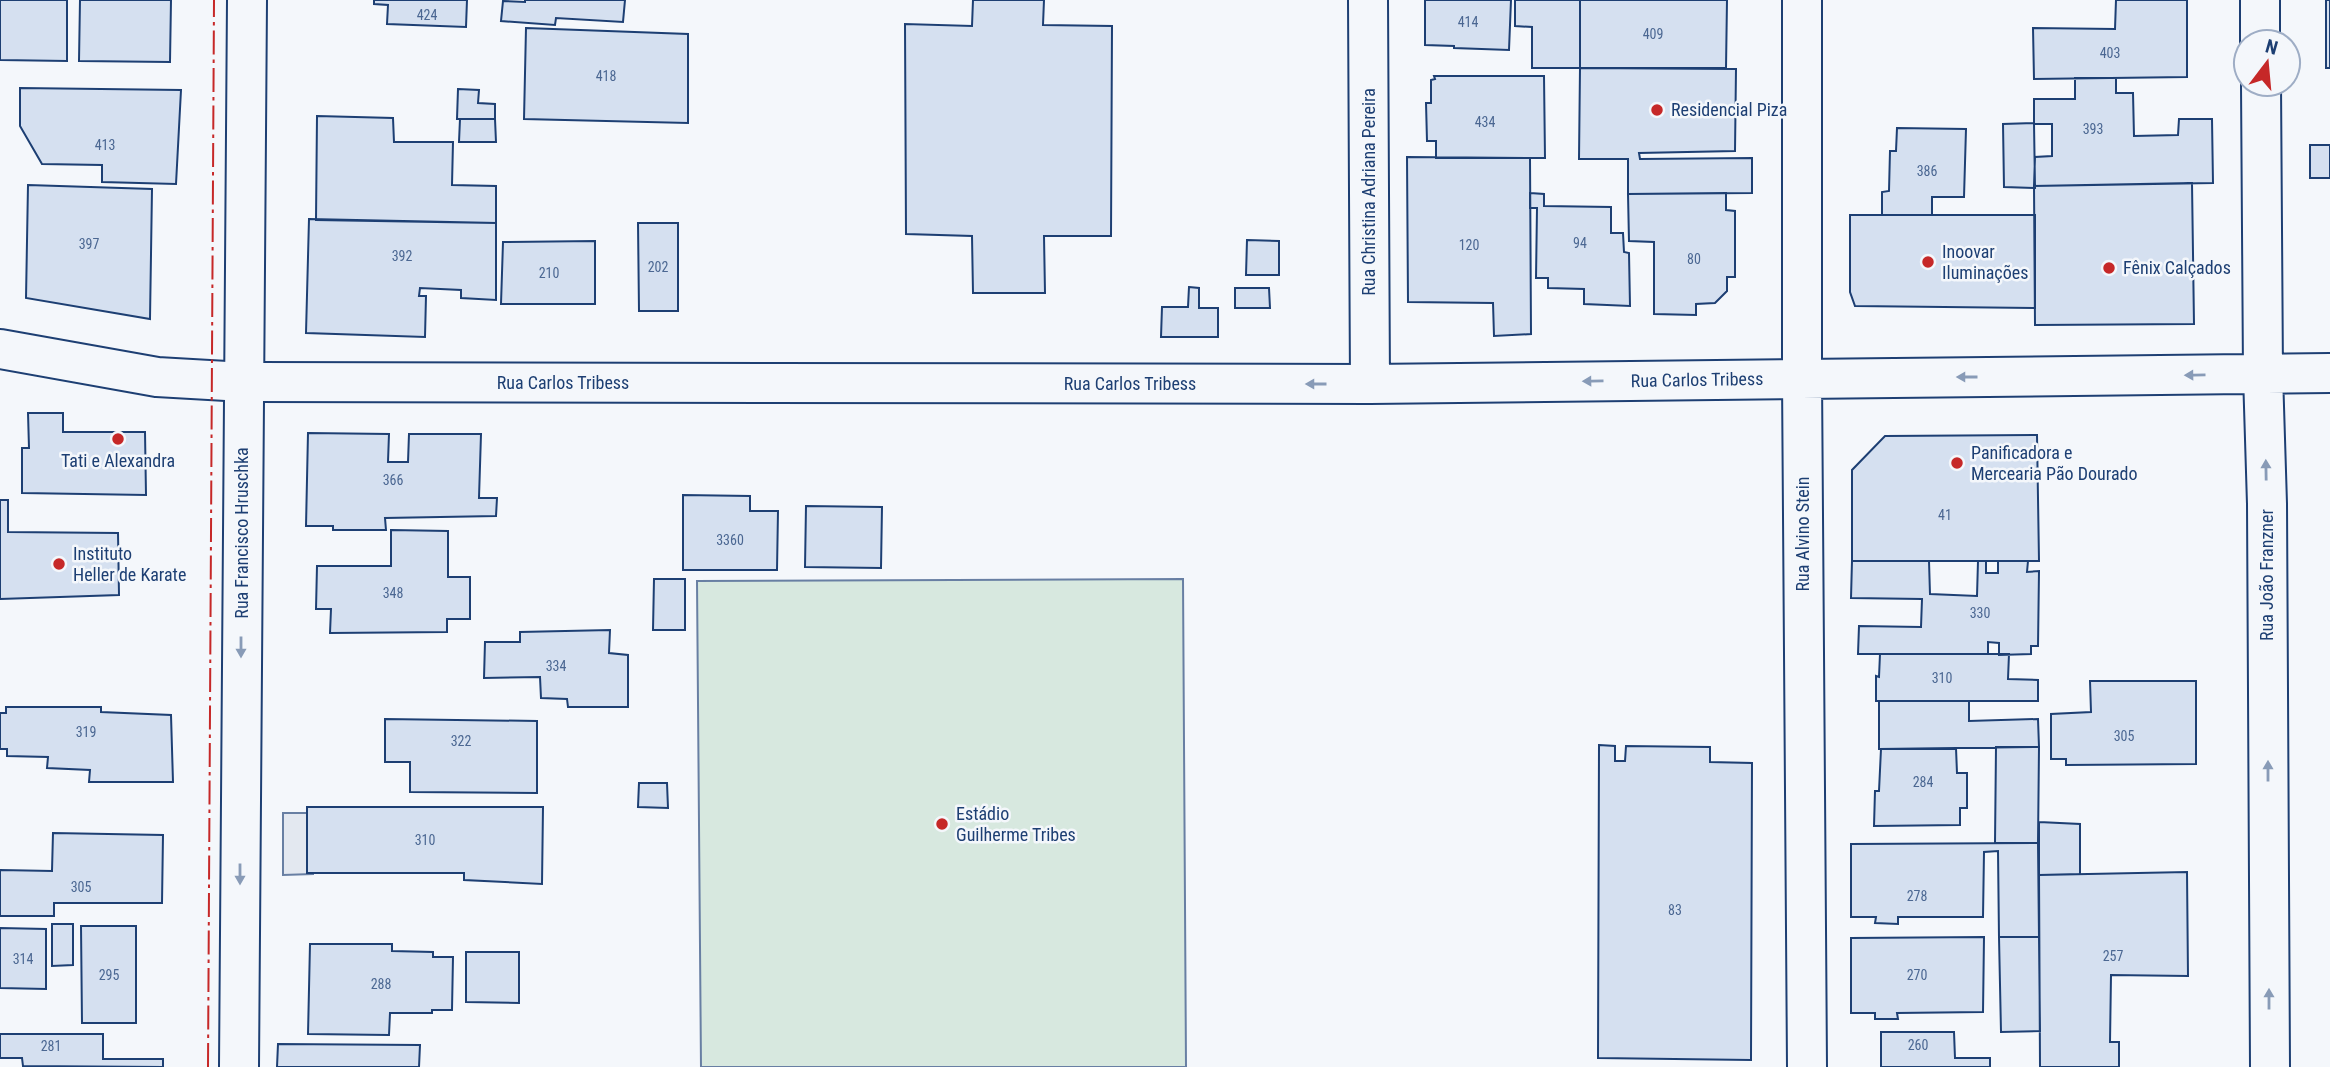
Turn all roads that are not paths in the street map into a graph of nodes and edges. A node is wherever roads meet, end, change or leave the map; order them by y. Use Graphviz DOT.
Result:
graph roads {
  1 [pos="247,0"];
  2 [pos="1368,0"];
  3 [pos="1802,0"];
  4 [pos="2260,0"];
  5 [pos="2260,28"];
  6 [pos="2261,98"];
  7 [pos="0,349"];
  8 [pos="2330,373"];
  9 [pos="2263,374"];
  10 [pos="1802,379"];
  11 [pos="244,382"];
  12 [pos="1370,384"];
  13 [pos="239,1067"];
  14 [pos="1807,1067"];
  15 [pos="2270,1067"];
  1 -- 11 [label="street, Rua Francisco Hruschka"];
  2 -- 12 [label="street, Rua Christina Adriana Pereira"];
  3 -- 10 [label="street, Rua Alvino Stein"];
  4 -- 5 [label="street"];
  6 -- 9 [label="street, Rua João Franzner"];
  7 -- 11 [label="street, Rua Carlos Tribess"];
  8 -- 9 [label="street, Rua Carlos Tribess"];
  9 -- 10 [label="street, Rua Carlos Tribess, one-way"];
  15 -- 9 [label="street, Rua João Franzner, one-way"];
  10 -- 12 [label="street, Rua Carlos Tribess, one-way"];
  10 -- 14 [label="street, Rua Alvino Stein"];
  12 -- 11 [label="street, Rua Carlos Tribess, one-way"];
  11 -- 13 [label="street, Rua Francisco Hruschka, one-way"];
}
